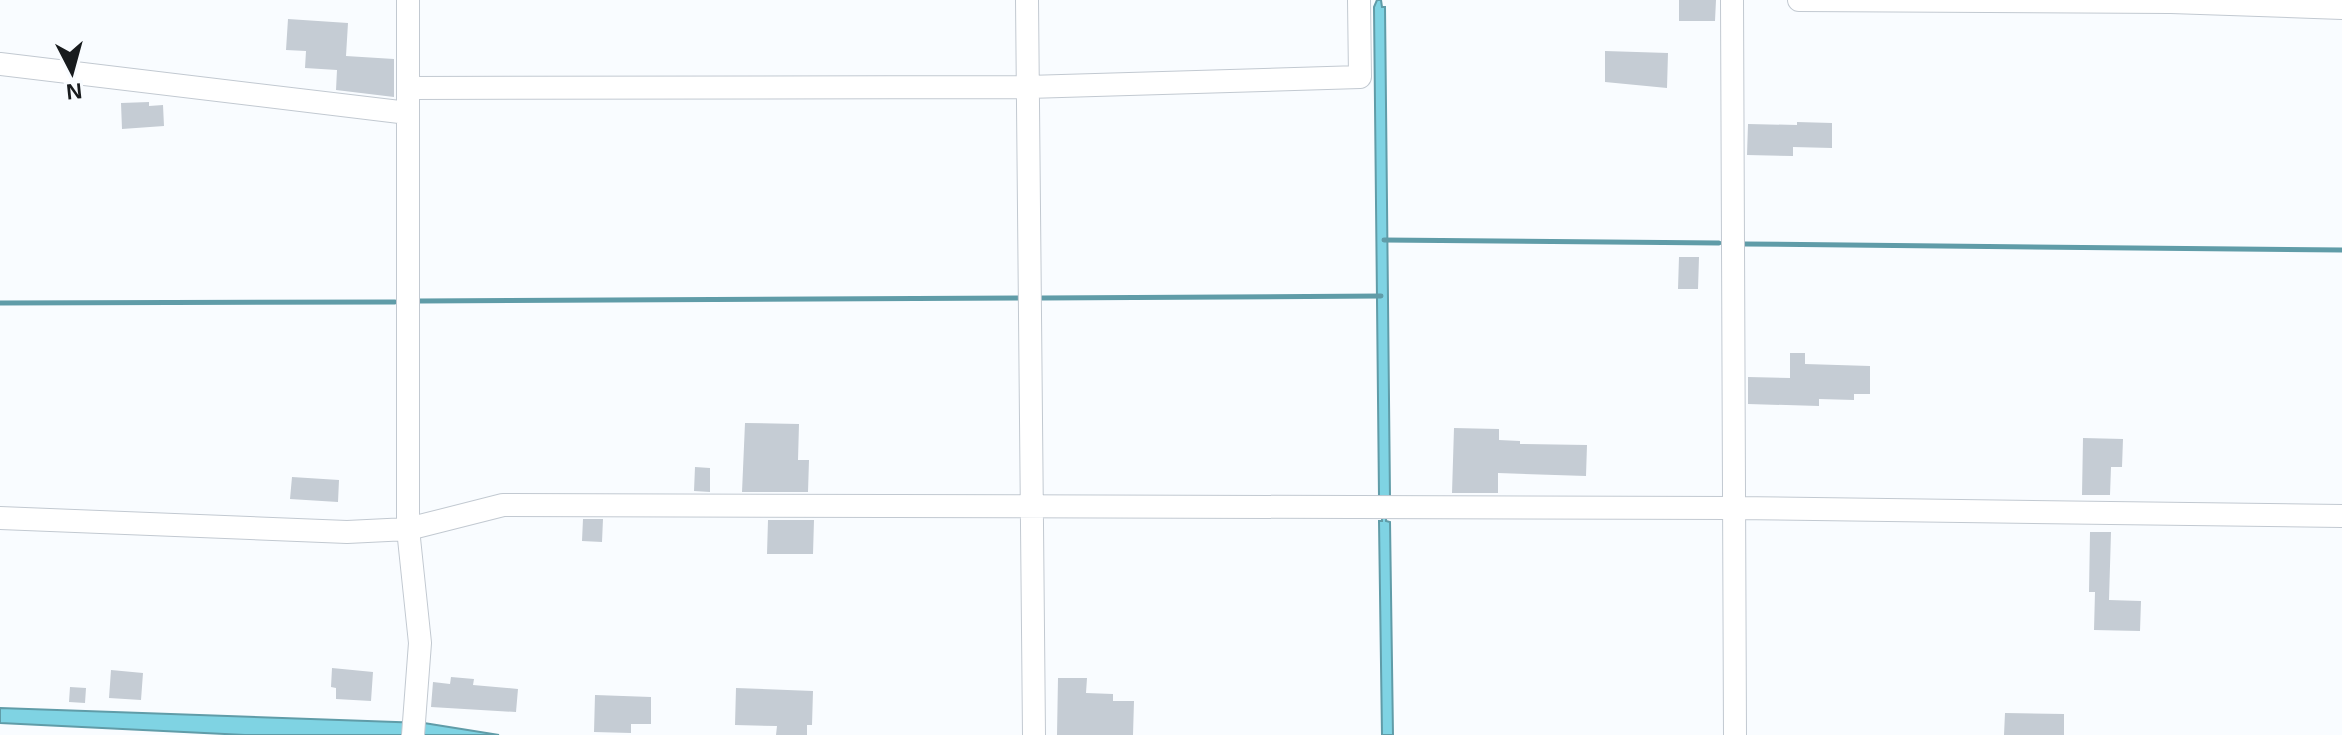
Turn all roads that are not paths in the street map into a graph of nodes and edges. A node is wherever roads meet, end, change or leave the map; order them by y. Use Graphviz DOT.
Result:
graph roads {
  1 [pos="408,0"];
  2 [pos="1027,0"];
  3 [pos="1359,0"];
  4 [pos="1732,0"];
  5 [pos="1799,0"];
  6 [pos="2342,8"];
  7 [pos="0,64"];
  8 [pos="1028,87"];
  9 [pos="408,88"];
  10 [pos="408,113"];
  11 [pos="1033,508"];
  12 [pos="1733,508"];
  13 [pos="2342,516"];
  14 [pos="0,518"];
  15 [pos="408,529"];
  16 [pos="414,731"];
  17 [pos="1034,735"];
  18 [pos="1735,735"];
  1 -- 9 [label="street"];
  2 -- 8 [label="street"];
  3 -- 8 [label="street"];
  4 -- 12 [label="street"];
  5 -- 6 [label="street"];
  7 -- 10 [label="street"];
  8 -- 9 [label="street"];
  8 -- 11 [label="street"];
  9 -- 10 [label="street"];
  10 -- 15 [label="street"];
  11 -- 12 [label="street"];
  11 -- 15 [label="street"];
  11 -- 17 [label="street"];
  12 -- 13 [label="street"];
  12 -- 18 [label="street"];
  14 -- 15 [label="street"];
  15 -- 16 [label="street"];
}
